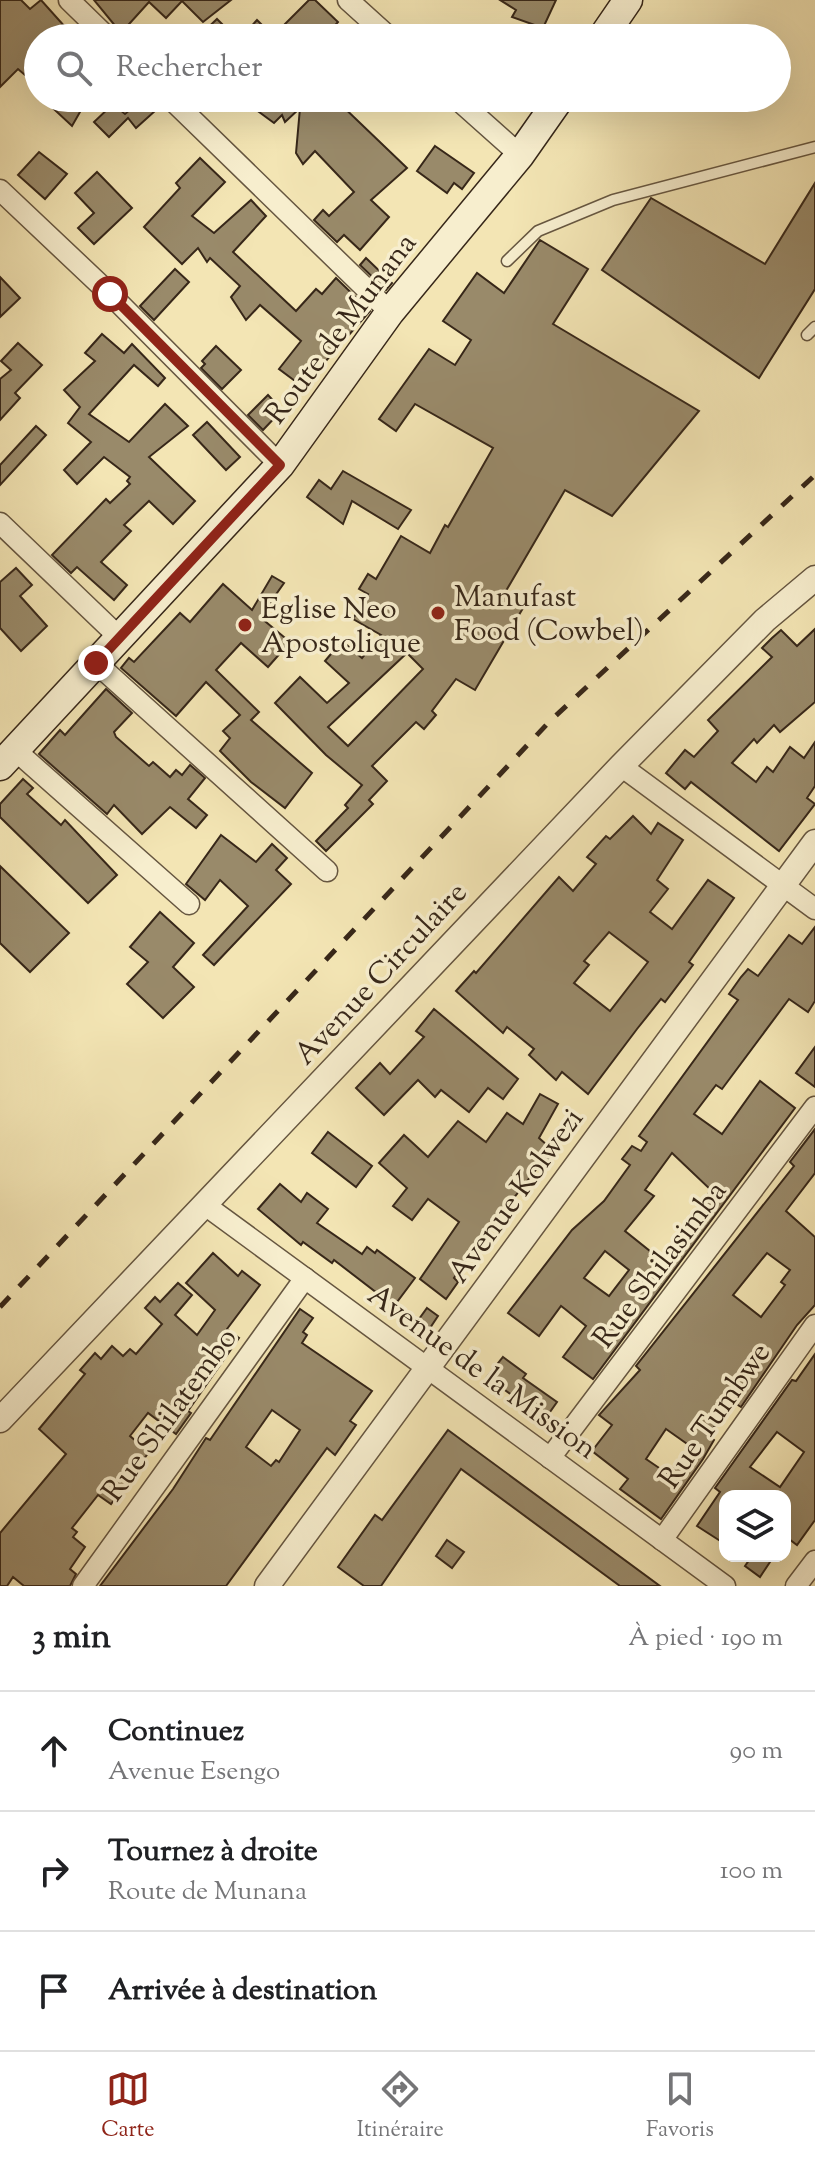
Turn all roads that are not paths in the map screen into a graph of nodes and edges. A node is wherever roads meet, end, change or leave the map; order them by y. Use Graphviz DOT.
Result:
graph roads {
  1 [pos="69,0"];
  2 [pos="348,0"];
  3 [pos="621,3"];
  4 [pos="94,24"];
  5 [pos="375,24"];
  6 [pos="610,24"];
  7 [pos="184,112"];
  8 [pos="472,112"];
  9 [pos="550,112"];
  10 [pos="815,147"];
  11 [pos="520,155"];
  12 [pos="0,190"];
  13 [pos="507,261"];
  14 [pos="390,312"];
  15 [pos="280,465"];
  16 [pos="0,523"];
  17 [pos="815,578"];
  18 [pos="120,638"];
  19 [pos="96,663"];
  20 [pos="8,758"];
  21 [pos="621,766"];
  22 [pos="815,842"];
  23 [pos="327,871"];
  24 [pos="783,885"];
  25 [pos="189,904"];
  26 [pos="815,909"];
  27 [pos="815,1107"];
  28 [pos="205,1205"];
  29 [pos="305,1278"];
  30 [pos="815,1325"];
  31 [pos="428,1368"];
  32 [pos="0,1420"];
  33 [pos="550,1458"];
  34 [pos="662,1540"];
  35 [pos="815,1561"];
  36 [pos="83,1586"];
  37 [pos="267,1586"];
  38 [pos="725,1586"];
  39 [pos="796,1586"];
  1 -- 4 [label="street"];
  2 -- 5 [label="street"];
  3 -- 6 [label="main road"];
  7 -- 14 [label="street"];
  8 -- 11 [label="street"];
  9 -- 11 [label="main road, Route de Munana"];
  10 -- 13 [label="lane"];
  11 -- 14 [label="main road, Route de Munana"];
  12 -- 15 [label="street"];
  14 -- 15 [label="main road, Route de Munana"];
  15 -- 18 [label="main road, Route de Munana"];
  16 -- 18 [label="street"];
  17 -- 21 [label="street, Avenue Circulaire"];
  18 -- 19 [label="main road, Route de Munana"];
  19 -- 20 [label="main road, Route de Munana"];
  19 -- 23 [label="street"];
  20 -- 25 [label="street"];
  21 -- 24 [label="street"];
  21 -- 28 [label="street, Avenue Circulaire"];
  22 -- 24 [label="street, Avenue Kolwezi"];
  24 -- 26 [label="street"];
  24 -- 31 [label="street, Avenue Kolwezi"];
  27 -- 33 [label="street, Rue Shilasimba"];
  28 -- 29 [label="street, Avenue de la Mission"];
  28 -- 32 [label="street, Avenue Circulaire"];
  29 -- 31 [label="street, Avenue de la Mission"];
  29 -- 36 [label="street, Rue Shilatembo"];
  30 -- 34 [label="street, Rue Tumbwe"];
  31 -- 33 [label="street, Avenue de la Mission"];
  31 -- 37 [label="street, Avenue Kolwezi"];
  33 -- 34 [label="street, Avenue de la Mission"];
  34 -- 38 [label="street, Avenue de la Mission"];
  35 -- 39 [label="street"];
}
